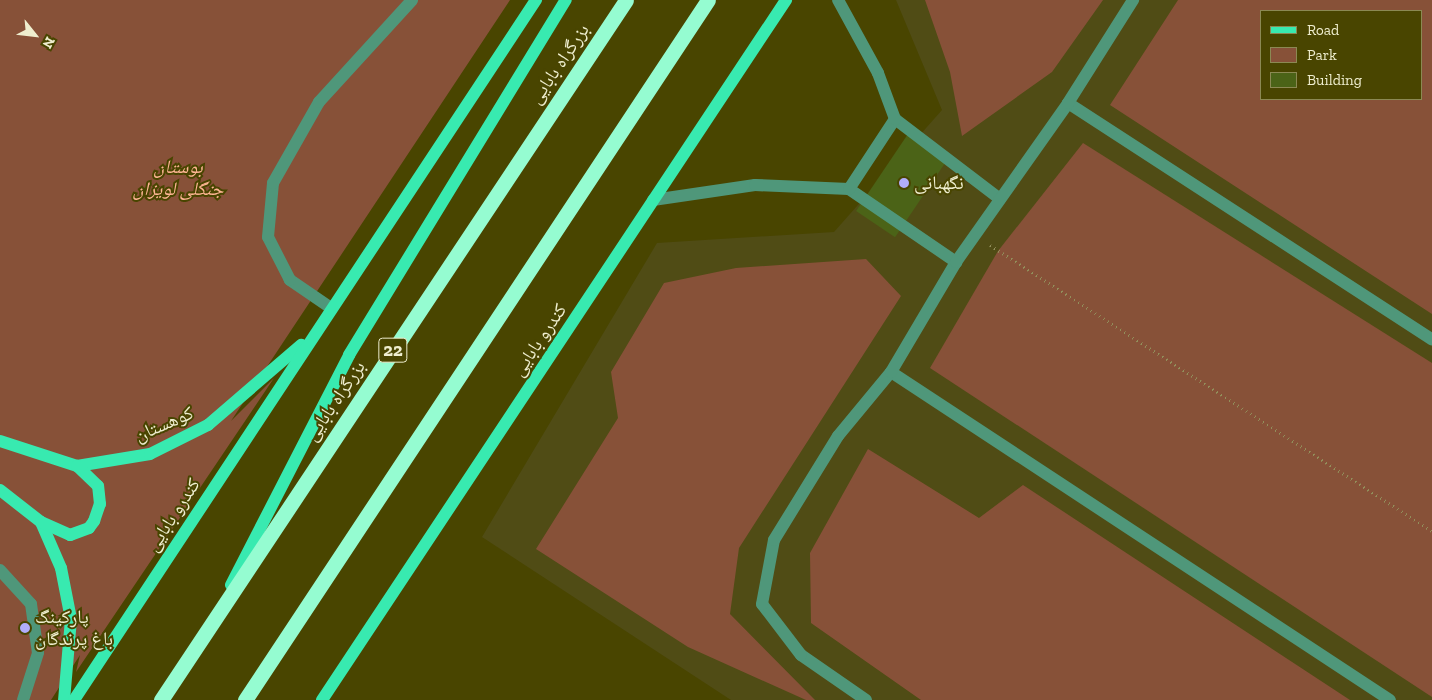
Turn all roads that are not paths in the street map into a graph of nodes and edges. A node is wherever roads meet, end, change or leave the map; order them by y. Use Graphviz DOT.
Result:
graph roads {
  1 [pos="412,0"];
  2 [pos="536,0"];
  3 [pos="566,0"];
  4 [pos="626,0"];
  5 [pos="708,0"];
  6 [pos="786,0"];
  7 [pos="838,0"];
  8 [pos="1132,0"];
  9 [pos="1068,103"];
  10 [pos="895,119"];
  11 [pos="849,189"];
  12 [pos="1000,199"];
  13 [pos="654,200"];
  14 [pos="956,262"];
  15 [pos="331,308"];
  16 [pos="313,335"];
  17 [pos="1432,339"];
  18 [pos="892,372"];
  19 [pos="0,441"];
  20 [pos="77,466"];
  21 [pos="0,490"];
  22 [pos="41,522"];
  23 [pos="0,570"];
  24 [pos="209,627"];
  25 [pos="23,700"];
  26 [pos="64,700"];
  27 [pos="74,700"];
  28 [pos="161,700"];
  29 [pos="245,700"];
  30 [pos="322,700"];
  31 [pos="866,700"];
  32 [pos="1390,700"];
  1 -- 15 [label="street"];
  2 -- 15 [label="main road, کندرو بابایی"];
  3 -- 24 [label="main road"];
  4 -- 24 [label="highway, بزرگراه بابایی / 22"];
  5 -- 29 [label="highway"];
  6 -- 13 [label="main road, کندرو بابایی"];
  7 -- 10 [label="street"];
  8 -- 9 [label="street"];
  9 -- 12 [label="street"];
  9 -- 17 [label="street"];
  10 -- 11 [label="street"];
  10 -- 12 [label="street"];
  11 -- 13 [label="street"];
  11 -- 14 [label="street"];
  12 -- 14 [label="street"];
  13 -- 30 [label="main road, کندرو بابایی"];
  14 -- 18 [label="street"];
  15 -- 16 [label="main road, کندرو بابایی"];
  16 -- 20 [label="main road, کوهستان"];
  16 -- 27 [label="main road, کندرو بابایی"];
  18 -- 31 [label="street"];
  18 -- 32 [label="street"];
  19 -- 20 [label="main road, کوهستان"];
  20 -- 22 [label="main road"];
  21 -- 22 [label="main road"];
  22 -- 26 [label="main road"];
  23 -- 25 [label="street"];
  24 -- 28 [label="highway, بزرگراه بابایی / 22"];
}
